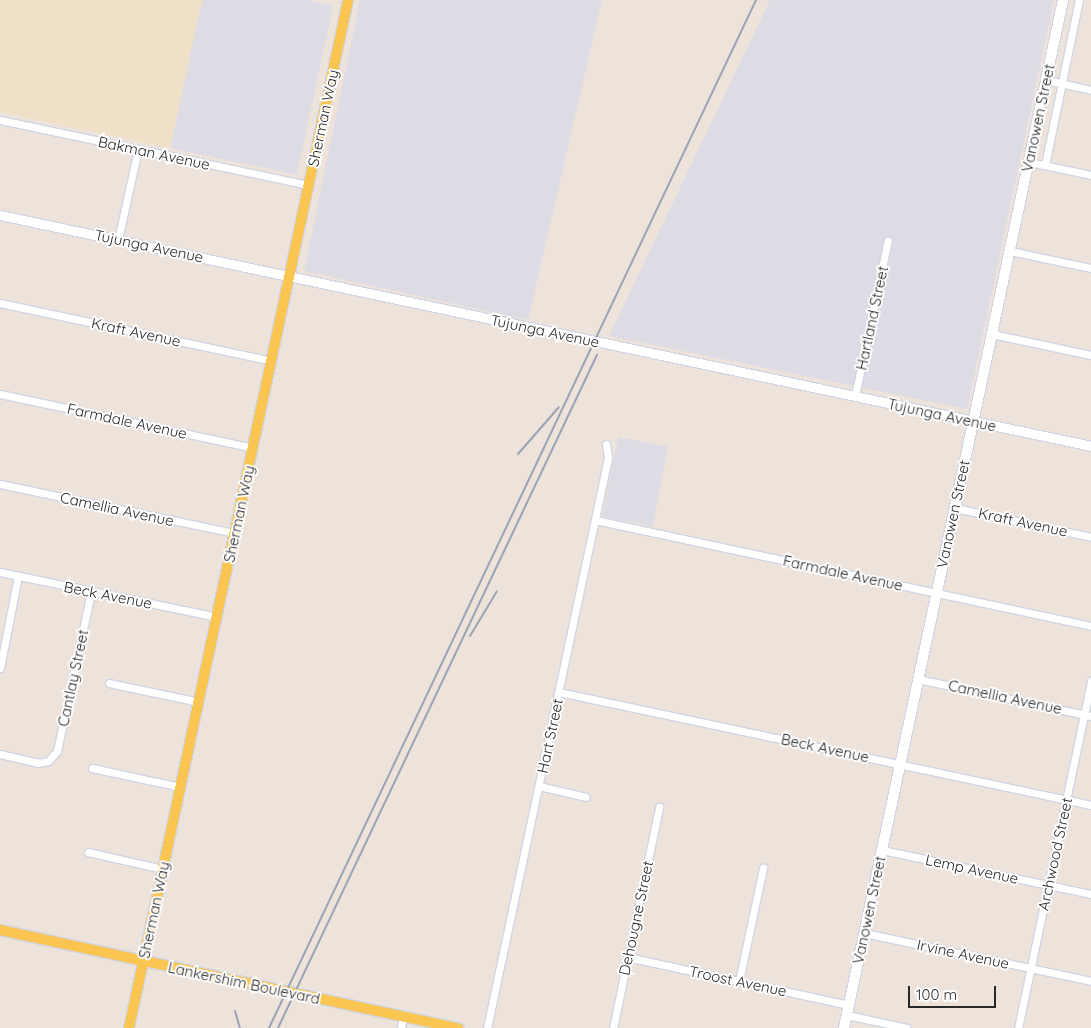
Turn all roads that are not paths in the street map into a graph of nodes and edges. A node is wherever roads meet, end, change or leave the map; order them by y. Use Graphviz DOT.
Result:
graph roads {
  1 [pos="348,0"];
  2 [pos="1063,0"];
  3 [pos="1079,0"];
  4 [pos="1046,80"];
  5 [pos="1062,84"];
  6 [pos="1091,90"];
  7 [pos="0,120"];
  8 [pos="138,149"];
  9 [pos="1029,162"];
  10 [pos="1045,165"];
  11 [pos="1091,174"];
  12 [pos="309,185"];
  13 [pos="0,215"];
  14 [pos="118,240"];
  15 [pos="888,240"];
  16 [pos="1010,251"];
  17 [pos="1091,268"];
  18 [pos="290,276"];
  19 [pos="0,303"];
  20 [pos="992,334"];
  21 [pos="1091,356"];
  22 [pos="272,361"];
  23 [pos="0,394"];
  24 [pos="855,396"];
  25 [pos="973,421"];
  26 [pos="606,444"];
  27 [pos="1091,446"];
  28 [pos="253,448"];
  29 [pos="0,484"];
  30 [pos="954,508"];
  31 [pos="595,520"];
  32 [pos="235,533"];
  33 [pos="1091,537"];
  34 [pos="0,572"];
  35 [pos="18,576"];
  36 [pos="91,592"];
  37 [pos="936,593"];
  38 [pos="217,618"];
  39 [pos="1091,626"];
  40 [pos="0,668"];
  41 [pos="918,679"];
  42 [pos="1091,681"];
  43 [pos="109,683"];
  44 [pos="559,692"];
  45 [pos="199,702"];
  46 [pos="1088,715"];
  47 [pos="0,754"];
  48 [pos="900,764"];
  49 [pos="92,768"];
  50 [pos="539,786"];
  51 [pos="181,787"];
  52 [pos="586,797"];
  53 [pos="1066,800"];
  54 [pos="1091,805"];
  55 [pos="659,807"];
  56 [pos="882,850"];
  57 [pos="88,852"];
  58 [pos="763,868"];
  59 [pos="163,869"];
  60 [pos="1048,885"];
  61 [pos="1091,894"];
  62 [pos="0,930"];
  63 [pos="864,933"];
  64 [pos="627,957"];
  65 [pos="143,961"];
  66 [pos="1031,968"];
  67 [pos="739,981"];
  68 [pos="1091,981"];
  69 [pos="848,1010"];
  70 [pos="403,1017"];
  71 [pos="129,1028"];
  72 [pos="401,1028"];
  73 [pos="459,1028"];
  74 [pos="487,1028"];
  75 [pos="613,1028"];
  76 [pos="844,1028"];
  77 [pos="907,1028"];
  78 [pos="1018,1028"];
  1 -- 12 [label="main road, Sherman Way"];
  2 -- 4 [label="main road, Vanowen Street"];
  3 -- 5 [label="street, Vanowen Street"];
  4 -- 5 [label="street"];
  4 -- 9 [label="main road, Vanowen Street"];
  5 -- 6 [label="street"];
  5 -- 10 [label="street, Vanowen Street"];
  7 -- 8 [label="street, Bakman Avenue"];
  8 -- 12 [label="street, Bakman Avenue"];
  8 -- 14 [label="street"];
  9 -- 10 [label="street"];
  9 -- 16 [label="main road, Vanowen Street"];
  10 -- 11 [label="street"];
  12 -- 18 [label="main road, Sherman Way"];
  13 -- 14 [label="street, Tujunga Avenue"];
  14 -- 18 [label="street, Tujunga Avenue"];
  15 -- 24 [label="street, Hartland Street"];
  16 -- 17 [label="street"];
  16 -- 20 [label="main road, Vanowen Street"];
  18 -- 22 [label="main road, Sherman Way"];
  18 -- 24 [label="street, Tujunga Avenue"];
  19 -- 22 [label="street, Kraft Avenue"];
  20 -- 21 [label="street"];
  20 -- 25 [label="main road, Vanowen Street"];
  22 -- 28 [label="main road, Sherman Way"];
  23 -- 28 [label="street, Farmdale Avenue"];
  24 -- 25 [label="street, Tujunga Avenue"];
  25 -- 27 [label="street, Tujunga Avenue"];
  25 -- 30 [label="main road, Vanowen Street"];
  26 -- 31 [label="street, Hart Street"];
  28 -- 32 [label="main road, Sherman Way"];
  29 -- 32 [label="street, Camellia Avenue"];
  30 -- 33 [label="street, Kraft Avenue"];
  30 -- 37 [label="main road, Vanowen Street"];
  31 -- 37 [label="street, Farmdale Avenue"];
  31 -- 44 [label="street, Hart Street"];
  32 -- 38 [label="main road, Sherman Way"];
  34 -- 35 [label="street, Beck Avenue"];
  35 -- 36 [label="street, Beck Avenue"];
  35 -- 40 [label="street"];
  36 -- 38 [label="street, Beck Avenue"];
  36 -- 47 [label="street, Cantlay Street"];
  37 -- 39 [label="street, Farmdale Avenue"];
  37 -- 41 [label="main road, Vanowen Street"];
  38 -- 45 [label="main road, Sherman Way"];
  41 -- 46 [label="street, Camellia Avenue"];
  41 -- 48 [label="main road, Vanowen Street"];
  42 -- 46 [label="street, Archwood Street"];
  43 -- 45 [label="street"];
  44 -- 48 [label="street, Beck Avenue"];
  44 -- 50 [label="street, Hart Street"];
  45 -- 51 [label="main road, Sherman Way"];
  46 -- 53 [label="street, Archwood Street"];
  48 -- 53 [label="street, Beck Avenue"];
  48 -- 56 [label="main road, Vanowen Street"];
  49 -- 51 [label="street"];
  50 -- 52 [label="street"];
  50 -- 74 [label="street, Hart Street"];
  51 -- 59 [label="main road, Sherman Way"];
  53 -- 54 [label="street, Beck Avenue"];
  53 -- 60 [label="street, Archwood Street"];
  55 -- 64 [label="street, Dehougne Street"];
  56 -- 60 [label="street, Lemp Avenue"];
  56 -- 63 [label="main road, Vanowen Street"];
  57 -- 59 [label="street"];
  58 -- 67 [label="street"];
  59 -- 65 [label="main road, Sherman Way"];
  60 -- 61 [label="street, Lemp Avenue"];
  60 -- 66 [label="street, Archwood Street"];
  62 -- 65 [label="main road, Lankershim Boulevard"];
  63 -- 66 [label="street, Irvine Avenue"];
  63 -- 69 [label="main road, Vanowen Street"];
  64 -- 67 [label="street, Troost Avenue"];
  64 -- 75 [label="street, Dehougne Street"];
  65 -- 70 [label="main road, Lankershim Boulevard"];
  65 -- 71 [label="main road, Sherman Way"];
  66 -- 68 [label="street, Irvine Avenue"];
  66 -- 78 [label="street, Archwood Street"];
  67 -- 69 [label="street, Troost Avenue"];
  69 -- 76 [label="main road, Vanowen Street"];
  69 -- 77 [label="street, Troost Avenue"];
  70 -- 72 [label="street"];
  70 -- 73 [label="main road, Lankershim Boulevard"];
}
